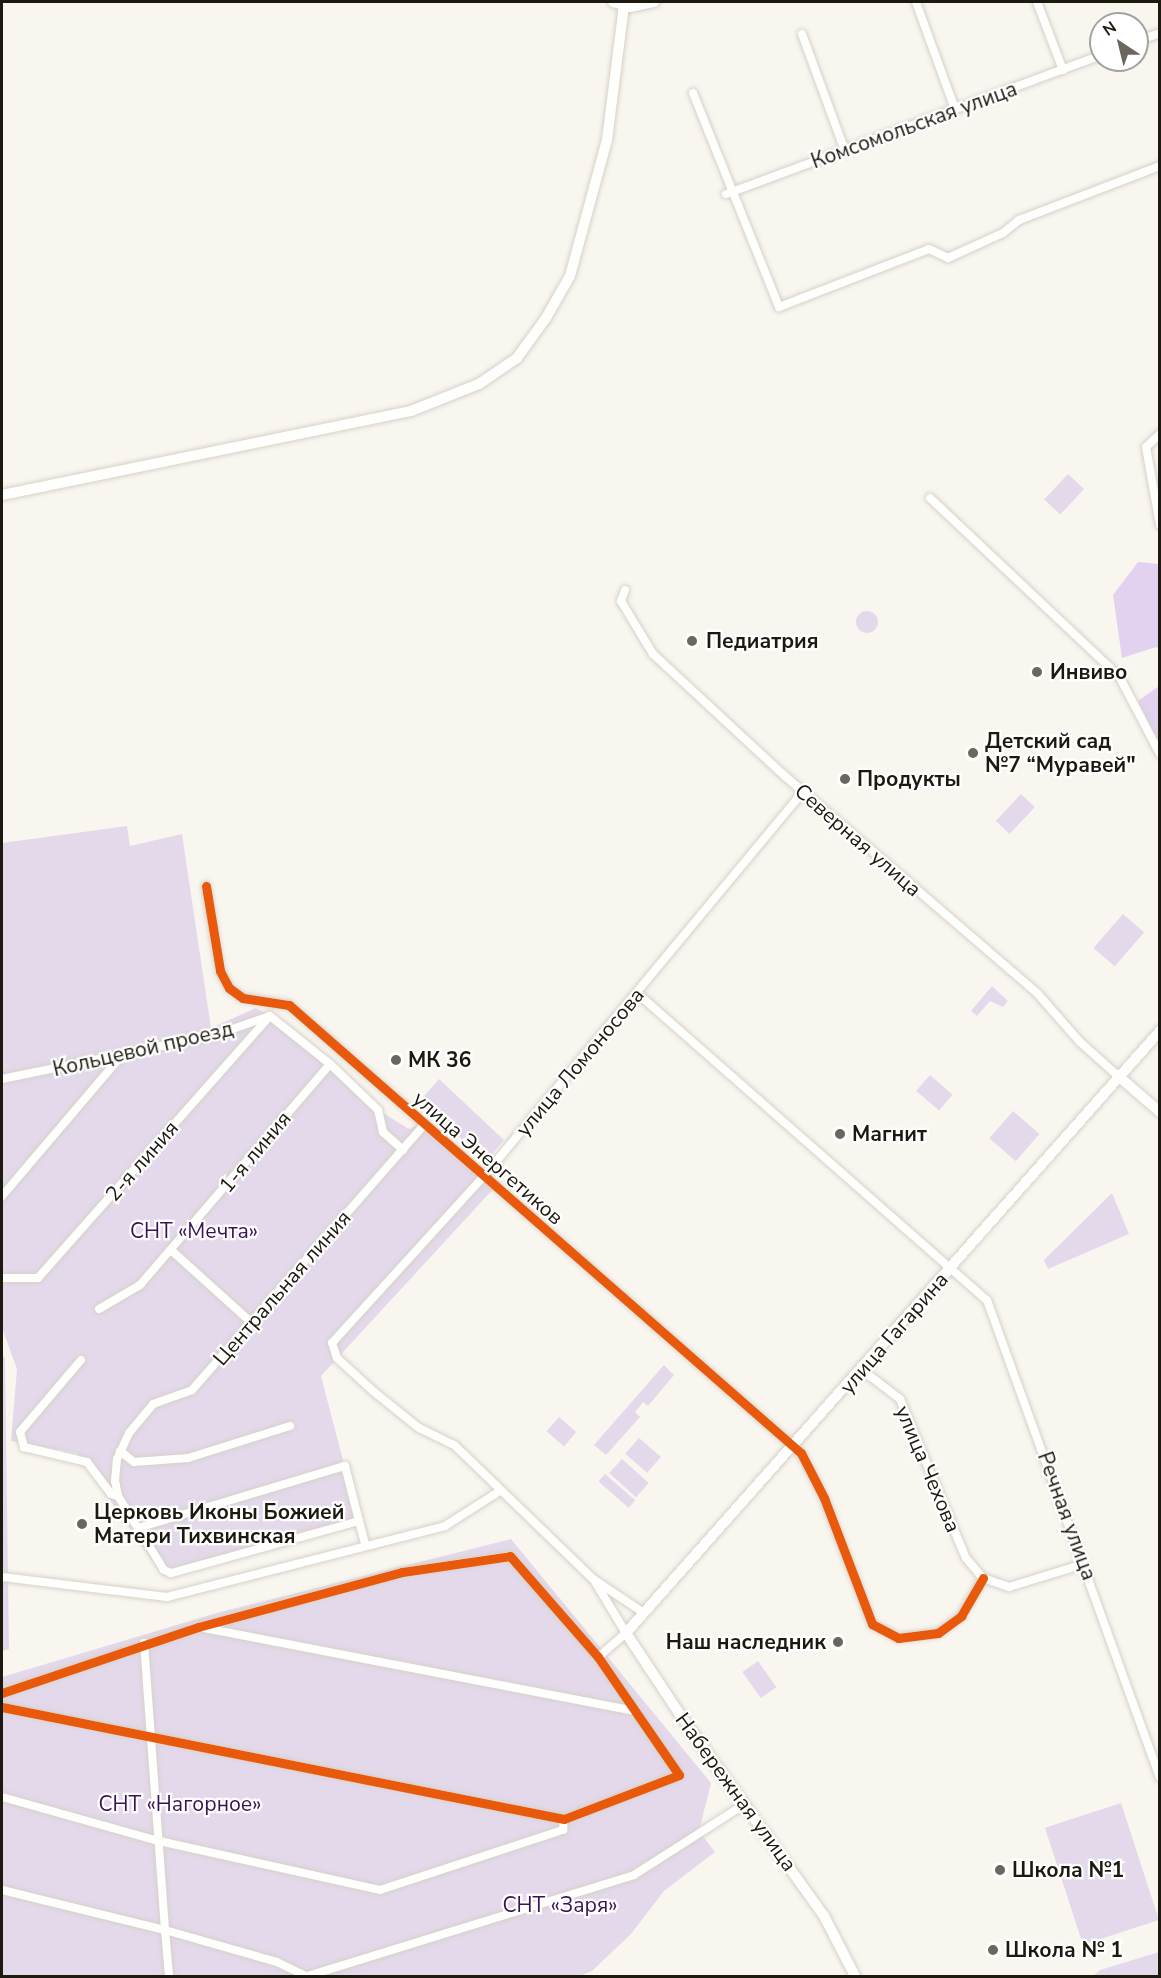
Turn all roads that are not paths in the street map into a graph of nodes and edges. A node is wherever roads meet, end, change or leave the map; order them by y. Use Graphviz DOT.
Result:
graph roads {
  1 [pos="654,2"];
  2 [pos="916,2"];
  3 [pos="1037,2"];
  4 [pos="619,4"];
  5 [pos="802,34"];
  6 [pos="1089,60"];
  7 [pos="1063,70"];
  8 [pos="693,93"];
  9 [pos="955,109"];
  10 [pos="845,151"];
  11 [pos="1160,166"];
  12 [pos="735,192"];
  13 [pos="726,194"];
  14 [pos="1160,434"];
  15 [pos="2,495"];
  16 [pos="930,498"];
  17 [pos="1160,525"];
  18 [pos="625,590"];
  19 [pos="1160,754"];
  20 [pos="803,792"];
  21 [pos="206,886"];
  22 [pos="638,993"];
  23 [pos="270,1016"];
  24 [pos="1160,1031"];
  25 [pos="121,1056"];
  26 [pos="330,1064"];
  27 [pos="1117,1075"];
  28 [pos="2,1079"];
  29 [pos="1160,1112"];
  30 [pos="423,1126"];
  31 [pos="403,1150"];
  32 [pos="483,1176"];
  33 [pos="2,1196"];
  34 [pos="172,1251"];
  35 [pos="952,1267"];
  36 [pos="2,1278"];
  37 [pos="99,1309"];
  38 [pos="252,1323"];
  39 [pos="81,1360"];
  40 [pos="861,1370"];
  41 [pos="290,1426"];
  42 [pos="794,1446"];
  43 [pos="120,1451"];
  44 [pos="500,1491"];
  45 [pos="118,1496"];
  46 [pos="359,1521"];
  47 [pos="138,1528"];
  48 [pos="365,1544"];
  49 [pos="1084,1564"];
  50 [pos="2,1577"];
  51 [pos="983,1578"];
  52 [pos="593,1579"];
  53 [pos="625,1598"];
  54 [pos="611,1611"];
  55 [pos="644,1613"];
  56 [pos="198,1626"];
  57 [pos="626,1632"];
  58 [pos="144,1643"];
  59 [pos="598,1657"];
  60 [pos="2,1693"];
  61 [pos="2,1707"];
  62 [pos="635,1712"];
  63 [pos="151,1736"];
  64 [pos="1160,1778"];
  65 [pos="2,1797"];
  66 [pos="745,1804"];
  67 [pos="564,1819"];
  68 [pos="159,1841"];
  69 [pos="2,1890"];
  70 [pos="165,1930"];
  71 [pos="169,1977"];
  72 [pos="307,1977"];
  73 [pos="855,1977"];
  1 -- 4 [label="street"];
  2 -- 9 [label="street"];
  3 -- 7 [label="street"];
  4 -- 15 [label="street"];
  5 -- 10 [label="street"];
  6 -- 7 [label="street, Комсомольская улица"];
  7 -- 9 [label="street, Комсомольская улица"];
  8 -- 12 [label="street"];
  9 -- 10 [label="street, Комсомольская улица"];
  10 -- 12 [label="street, Комсомольская улица"];
  11 -- 12 [label="street"];
  12 -- 13 [label="street, Комсомольская улица"];
  14 -- 17 [label="street"];
  16 -- 19 [label="street"];
  18 -- 20 [label="street, Северная улица"];
  20 -- 22 [label="street, улица Ломоносова"];
  20 -- 27 [label="street, Северная улица"];
  21 -- 30 [label="street, улица Энергетиков"];
  22 -- 32 [label="street, улица Ломоносова"];
  22 -- 35 [label="street, Речная улица"];
  23 -- 25 [label="street, Кольцевой проезд"];
  23 -- 26 [label="street"];
  23 -- 36 [label="street, 2-я линия"];
  24 -- 27 [label="street, улица Гагарина"];
  25 -- 28 [label="street, Кольцевой проезд"];
  25 -- 33 [label="street"];
  26 -- 31 [label="street"];
  26 -- 34 [label="street, 1-я линия"];
  27 -- 29 [label="street"];
  27 -- 35 [label="street, улица Гагарина"];
  30 -- 31 [label="street, Центральная линия"];
  30 -- 32 [label="street, улица Энергетиков"];
  31 -- 38 [label="street, Центральная линия"];
  32 -- 42 [label="street, улица Энергетиков"];
  32 -- 44 [label="street, улица Ломоносова"];
  34 -- 37 [label="street, 1-я линия"];
  34 -- 38 [label="street"];
  35 -- 40 [label="street, улица Гагарина"];
  35 -- 49 [label="street, Речная улица"];
  38 -- 43 [label="street, Центральная линия"];
  39 -- 45 [label="street"];
  40 -- 42 [label="street, улица Гагарина"];
  40 -- 51 [label="street, улица Чехова"];
  41 -- 43 [label="street"];
  42 -- 51 [label="street, улица Энергетиков"];
  42 -- 55 [label="street, улица Гагарина"];
  43 -- 45 [label="street, Центральная линия"];
  44 -- 48 [label="street"];
  44 -- 52 [label="street, Набережная улица"];
  45 -- 47 [label="street"];
  46 -- 47 [label="street"];
  46 -- 47 [label="street"];
  46 -- 48 [label="street"];
  48 -- 50 [label="street"];
  49 -- 51 [label="street"];
  49 -- 64 [label="street, Речная улица"];
  52 -- 53 [label="street, Набережная улица"];
  52 -- 54 [label="street, Набережная улица"];
  53 -- 54 [label="street"];
  53 -- 55 [label="street, Набережная улица"];
  54 -- 57 [label="street, Набережная улица"];
  55 -- 57 [label="street, улица Гагарина"];
  56 -- 58 [label="street"];
  56 -- 59 [label="street"];
  56 -- 62 [label="street"];
  57 -- 59 [label="street"];
  57 -- 66 [label="street, Набережная улица"];
  58 -- 60 [label="street"];
  58 -- 63 [label="street"];
  59 -- 62 [label="street"];
  61 -- 63 [label="street"];
  62 -- 67 [label="street"];
  63 -- 67 [label="street"];
  63 -- 68 [label="street"];
  65 -- 68 [label="street"];
  66 -- 72 [label="street"];
  66 -- 73 [label="street, Набережная улица"];
  67 -- 68 [label="street"];
  68 -- 70 [label="street"];
  69 -- 70 [label="street"];
  70 -- 71 [label="street"];
  70 -- 72 [label="street"];
}
